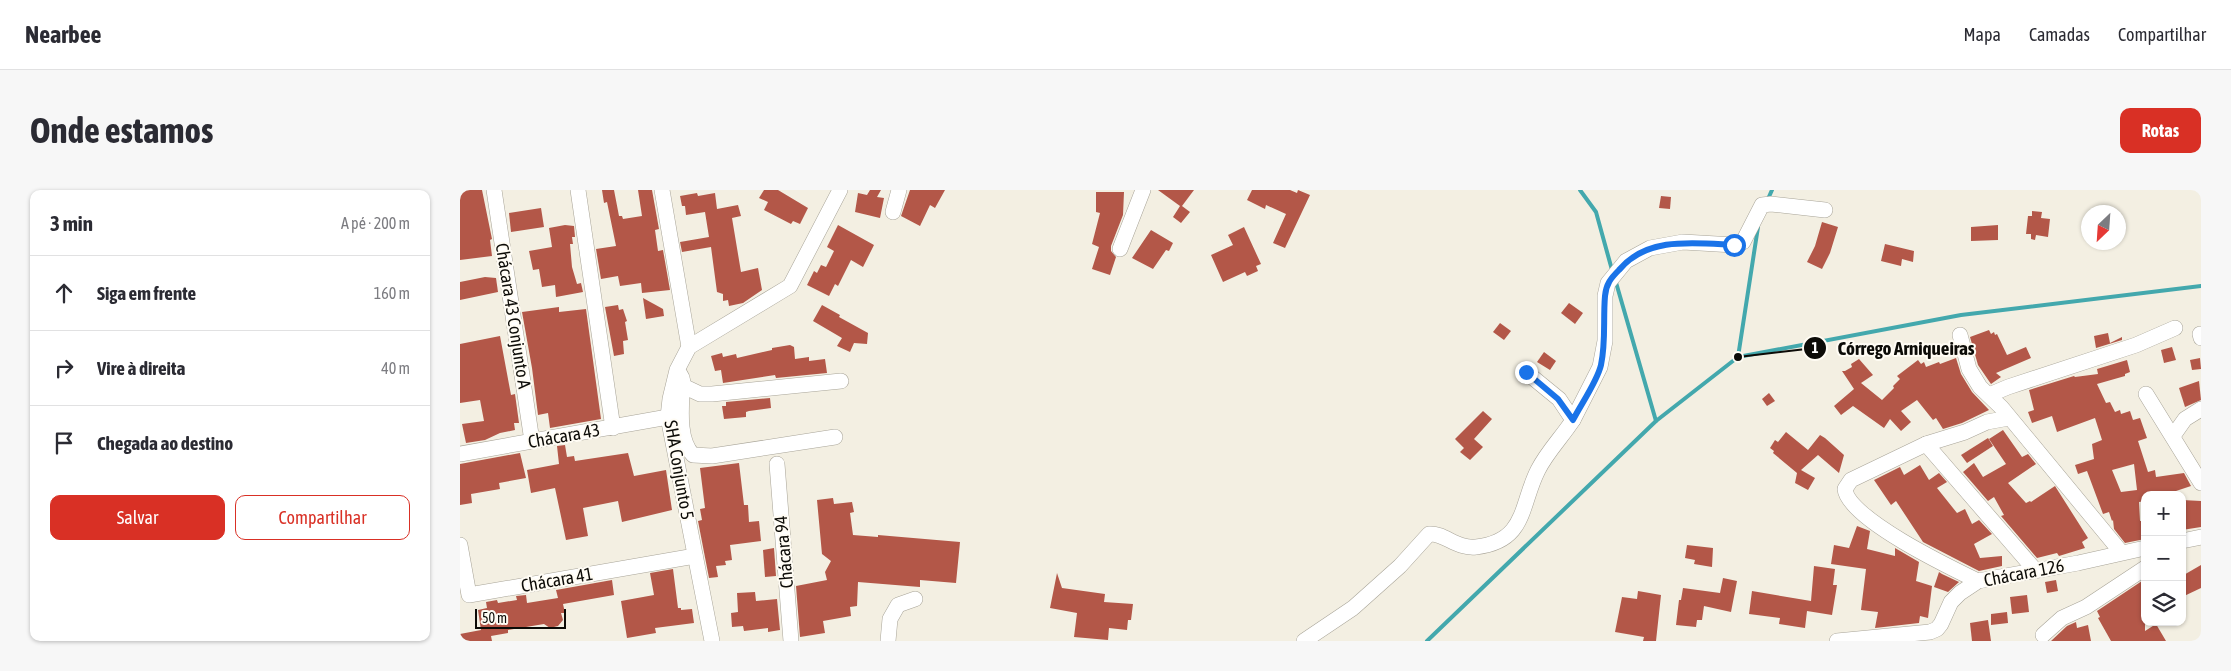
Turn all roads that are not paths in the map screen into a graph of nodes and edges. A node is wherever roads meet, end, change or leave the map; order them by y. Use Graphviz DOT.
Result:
graph roads {
  1 [pos="494,190"];
  2 [pos="578,190"];
  3 [pos="662,190"];
  4 [pos="840,190"];
  5 [pos="899,190"];
  6 [pos="1143,190"];
  7 [pos="1825,210"];
  8 [pos="892,212"];
  9 [pos="1120,249"];
  10 [pos="2175,328"];
  11 [pos="1960,335"];
  12 [pos="689,347"];
  13 [pos="677,370"];
  14 [pos="1526,372"];
  15 [pos="841,381"];
  16 [pos="683,386"];
  17 [pos="2146,394"];
  18 [pos="1990,395"];
  19 [pos="2201,409"];
  20 [pos="668,417"];
  21 [pos="2009,418"];
  22 [pos="1573,420"];
  23 [pos="613,428"];
  24 [pos="2173,436"];
  25 [pos="835,437"];
  26 [pos="532,442"];
  27 [pos="1926,444"];
  28 [pos="460,454"];
  29 [pos="777,464"];
  30 [pos="2201,483"];
  31 [pos="2201,537"];
  32 [pos="2186,540"];
  33 [pos="460,545"];
  34 [pos="2141,549"];
  35 [pos="2121,552"];
  36 [pos="695,556"];
  37 [pos="2035,570"];
  38 [pos="2141,571"];
  39 [pos="1978,581"];
  40 [pos="915,599"];
  41 [pos="2043,635"];
  42 [pos="712,641"];
  43 [pos="791,641"];
  44 [pos="888,641"];
  45 [pos="1304,641"];
  46 [pos="1837,641"];
  1 -- 26 [label="street, Chácara 43 Conjunto A"];
  2 -- 23 [label="street"];
  3 -- 12 [label="street"];
  4 -- 12 [label="street"];
  5 -- 8 [label="street"];
  6 -- 9 [label="street"];
  7 -- 22 [label="street"];
  10 -- 18 [label="street"];
  11 -- 18 [label="street"];
  12 -- 13 [label="street, SHA Conjunto 5"];
  13 -- 16 [label="street"];
  13 -- 20 [label="street, SHA Conjunto 5"];
  14 -- 22 [label="street"];
  15 -- 16 [label="street"];
  16 -- 25 [label="street"];
  17 -- 24 [label="street"];
  18 -- 21 [label="street"];
  19 -- 24 [label="street"];
  20 -- 23 [label="street, Chácara 43"];
  20 -- 36 [label="street, SHA Conjunto 5"];
  21 -- 27 [label="street"];
  21 -- 35 [label="street"];
  22 -- 45 [label="street"];
  23 -- 26 [label="street, Chácara 43"];
  24 -- 30 [label="street"];
  26 -- 28 [label="street, Chácara 43"];
  27 -- 37 [label="street"];
  27 -- 39 [label="street"];
  29 -- 43 [label="street, Chácara 94"];
  31 -- 32 [label="street"];
  33 -- 36 [label="street, Chácara 41"];
  34 -- 35 [label="street, Chácara 126"];
  35 -- 37 [label="street, Chácara 126"];
  36 -- 42 [label="street, SHA Conjunto 5"];
  37 -- 39 [label="street, Chácara 126"];
  38 -- 41 [label="street"];
  39 -- 46 [label="street, Chácara 126"];
  40 -- 44 [label="street"];
}
